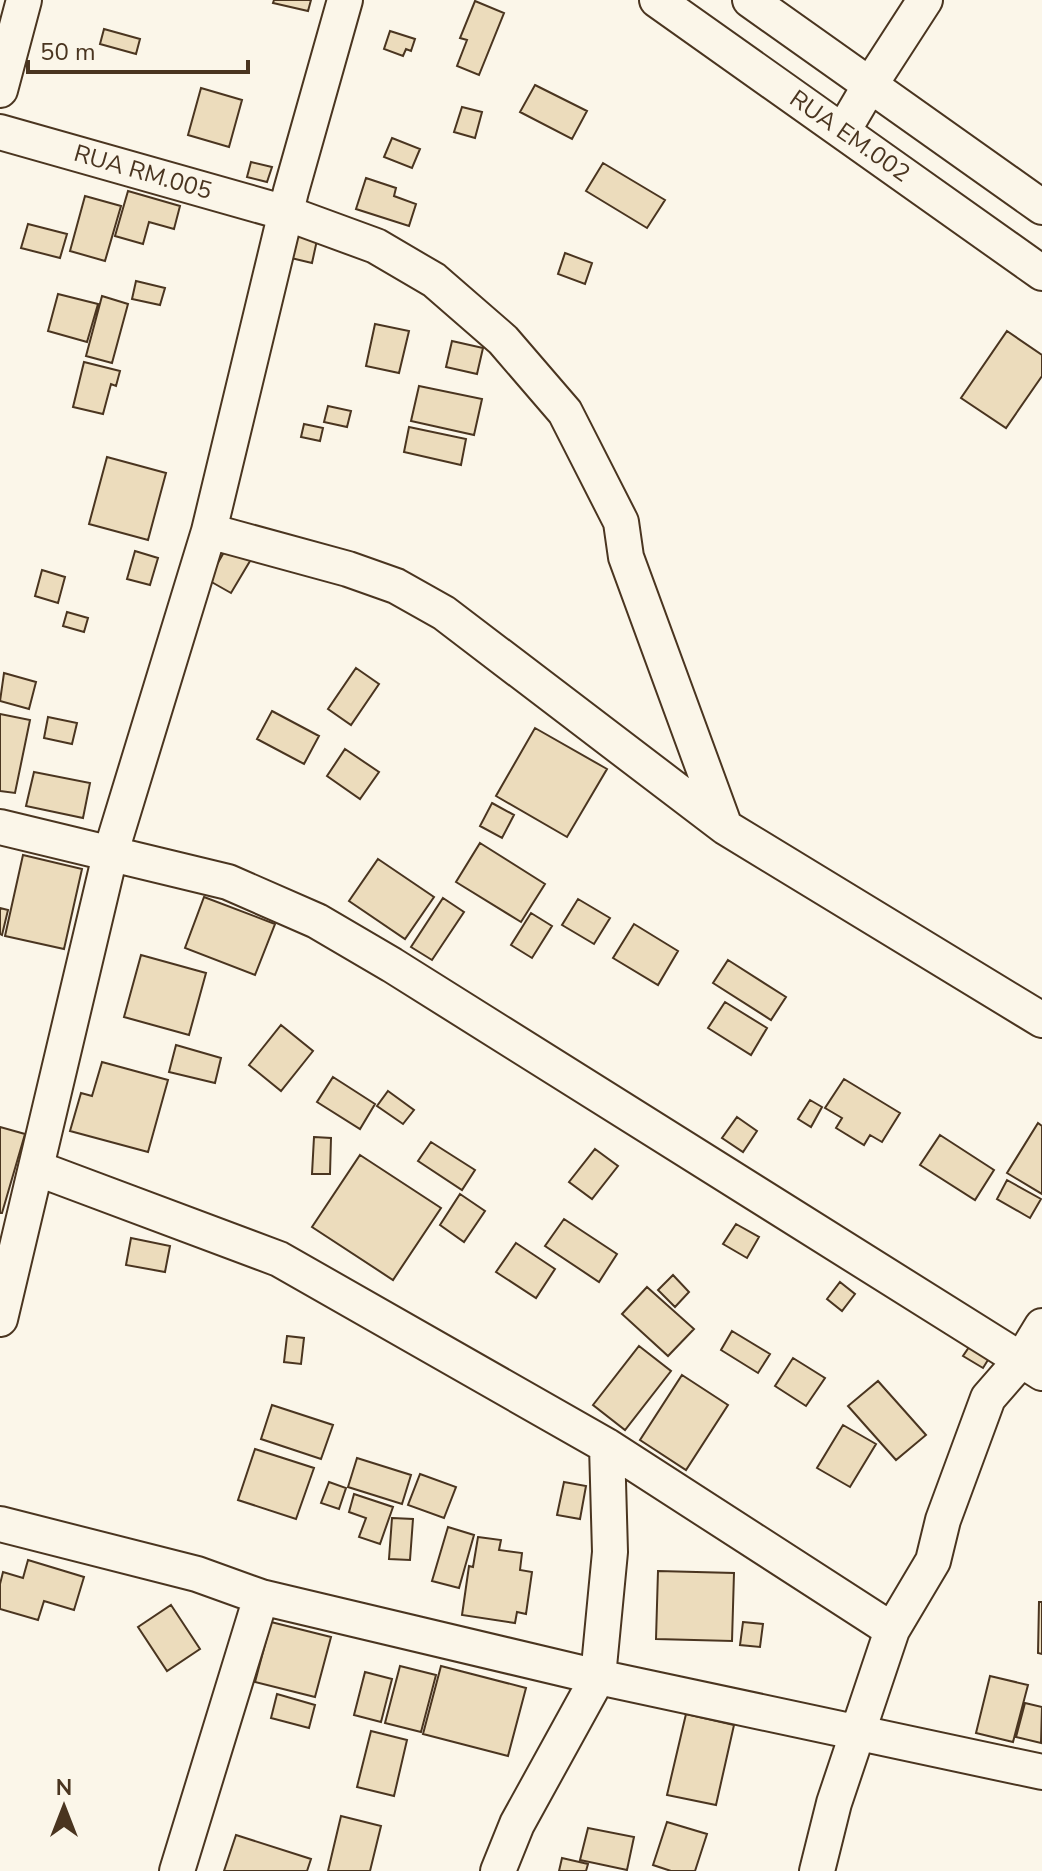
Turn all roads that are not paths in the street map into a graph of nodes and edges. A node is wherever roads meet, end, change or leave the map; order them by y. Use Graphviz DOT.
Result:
graph roads {
  1 [pos="24,0"];
  2 [pos="345,0"];
  3 [pos="657,0"];
  4 [pos="750,0"];
  5 [pos="925,0"];
  6 [pos="870,85"];
  7 [pos="0,90"];
  8 [pos="843,131"];
  9 [pos="0,132"];
  10 [pos="1042,207"];
  11 [pos="286,213"];
  12 [pos="1042,273"];
  13 [pos="209,531"];
  14 [pos="0,827"];
  15 [pos="725,827"];
  16 [pos="110,855"];
  17 [pos="1042,1020"];
  18 [pos="36,1168"];
  19 [pos="0,1319"];
  20 [pos="1042,1326"];
  21 [pos="1032,1366"];
  22 [pos="607,1446"];
  23 [pos="0,1524"];
  24 [pos="261,1597"];
  25 [pos="892,1630"];
  26 [pos="598,1677"];
  27 [pos="857,1733"];
  28 [pos="1042,1772"];
  29 [pos="177,1871"];
  30 [pos="498,1871"];
  31 [pos="817,1871"];
  1 -- 7 [label="street"];
  2 -- 11 [label="street"];
  3 -- 8 [label="street, RUA EM.002"];
  4 -- 6 [label="street"];
  5 -- 6 [label="street"];
  6 -- 8 [label="street"];
  6 -- 10 [label="street"];
  8 -- 12 [label="street, RUA EM.002"];
  9 -- 11 [label="street, RUA RM.005"];
  11 -- 13 [label="street"];
  11 -- 15 [label="street, RUA RM.005"];
  13 -- 15 [label="street"];
  13 -- 16 [label="street"];
  14 -- 16 [label="street"];
  15 -- 17 [label="street"];
  16 -- 18 [label="street"];
  16 -- 21 [label="street"];
  18 -- 19 [label="street"];
  18 -- 22 [label="street"];
  20 -- 21 [label="street"];
  21 -- 25 [label="street"];
  22 -- 25 [label="street"];
  22 -- 26 [label="street"];
  23 -- 24 [label="street"];
  24 -- 26 [label="street"];
  24 -- 29 [label="street"];
  25 -- 27 [label="street"];
  26 -- 27 [label="street"];
  26 -- 30 [label="street"];
  27 -- 28 [label="street"];
  27 -- 31 [label="street"];
}
